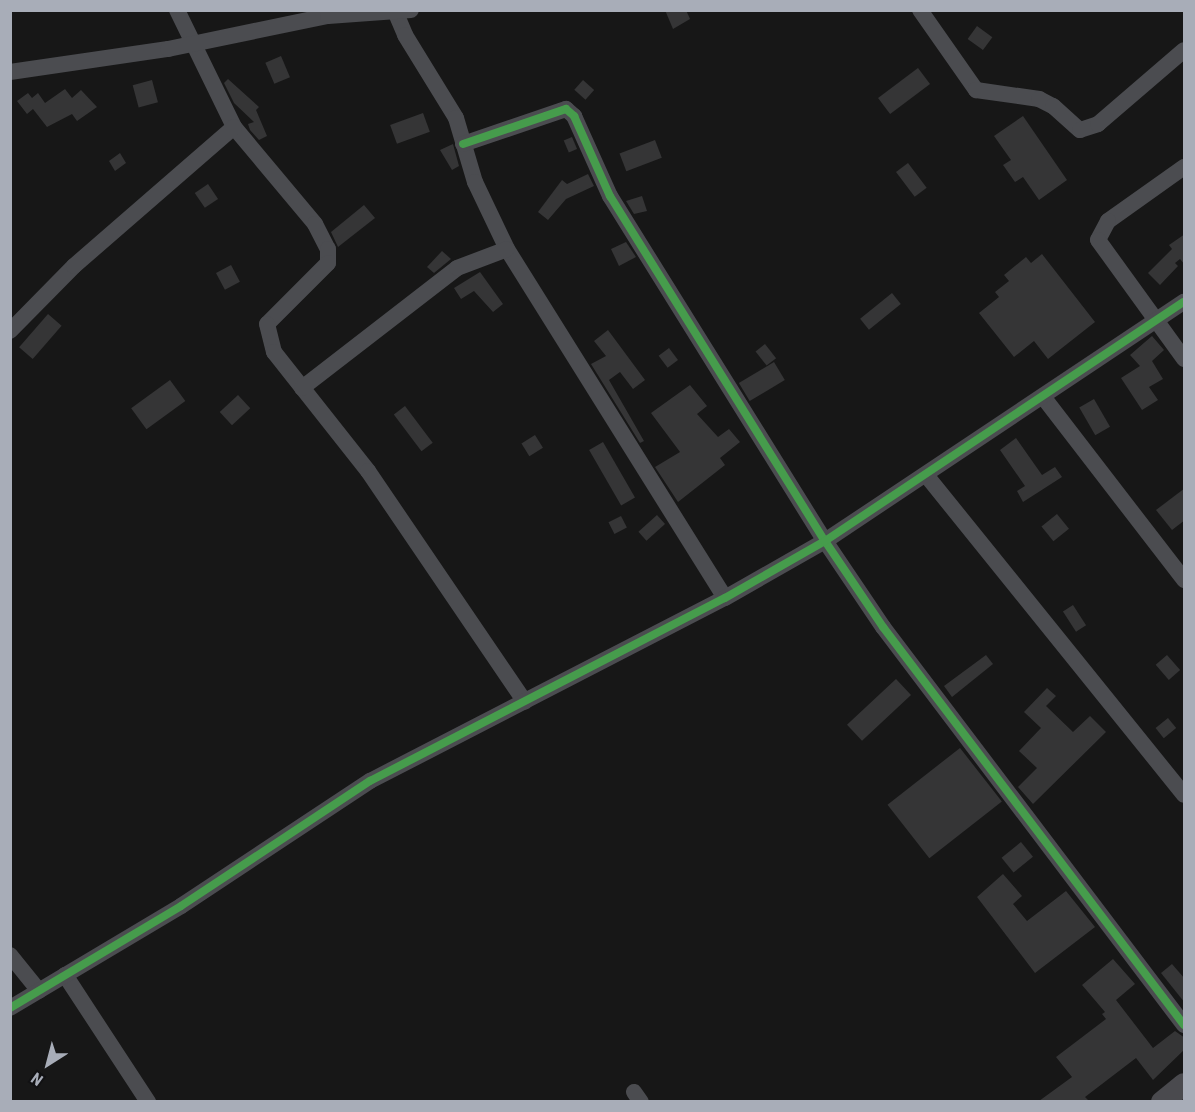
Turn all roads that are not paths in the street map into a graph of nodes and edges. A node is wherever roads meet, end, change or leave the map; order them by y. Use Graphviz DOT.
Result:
graph roads {
  1 [pos="177,10"];
  2 [pos="411,10"];
  3 [pos="920,10"];
  4 [pos="394,11"];
  5 [pos="194,43"];
  6 [pos="1185,50"];
  7 [pos="10,72"];
  8 [pos="234,127"];
  9 [pos="463,144"];
  10 [pos="1185,167"];
  11 [pos="507,249"];
  12 [pos="1185,302"];
  13 [pos="1155,322"];
  14 [pos="10,331"];
  15 [pos="1185,359"];
  16 [pos="302,387"];
  17 [pos="1044,398"];
  18 [pos="926,475"];
  19 [pos="825,541"];
  20 [pos="1185,580"];
  21 [pos="725,598"];
  22 [pos="525,702"];
  23 [pos="1185,795"];
  24 [pos="10,956"];
  25 [pos="65,975"];
  26 [pos="39,991"];
  27 [pos="10,1008"];
  28 [pos="1185,1025"];
  29 [pos="1185,1084"];
  30 [pos="148,1101"];
  31 [pos="1162,1101"];
  1 -- 5 [label="street"];
  2 -- 4 [label="street"];
  3 -- 6 [label="street"];
  4 -- 5 [label="street"];
  4 -- 9 [label="street"];
  5 -- 7 [label="street"];
  5 -- 8 [label="street"];
  8 -- 14 [label="street"];
  8 -- 16 [label="street"];
  9 -- 11 [label="street"];
  9 -- 19 [label="street"];
  10 -- 13 [label="street"];
  11 -- 16 [label="street"];
  11 -- 21 [label="street"];
  12 -- 13 [label="street"];
  13 -- 15 [label="street"];
  13 -- 17 [label="street"];
  16 -- 22 [label="street"];
  17 -- 18 [label="street"];
  17 -- 20 [label="street"];
  18 -- 19 [label="street"];
  18 -- 23 [label="street"];
  19 -- 21 [label="street"];
  19 -- 28 [label="street"];
  21 -- 22 [label="street"];
  22 -- 25 [label="street"];
  24 -- 26 [label="street"];
  25 -- 26 [label="street"];
  25 -- 30 [label="street"];
  26 -- 27 [label="street"];
  29 -- 31 [label="street"];
}
